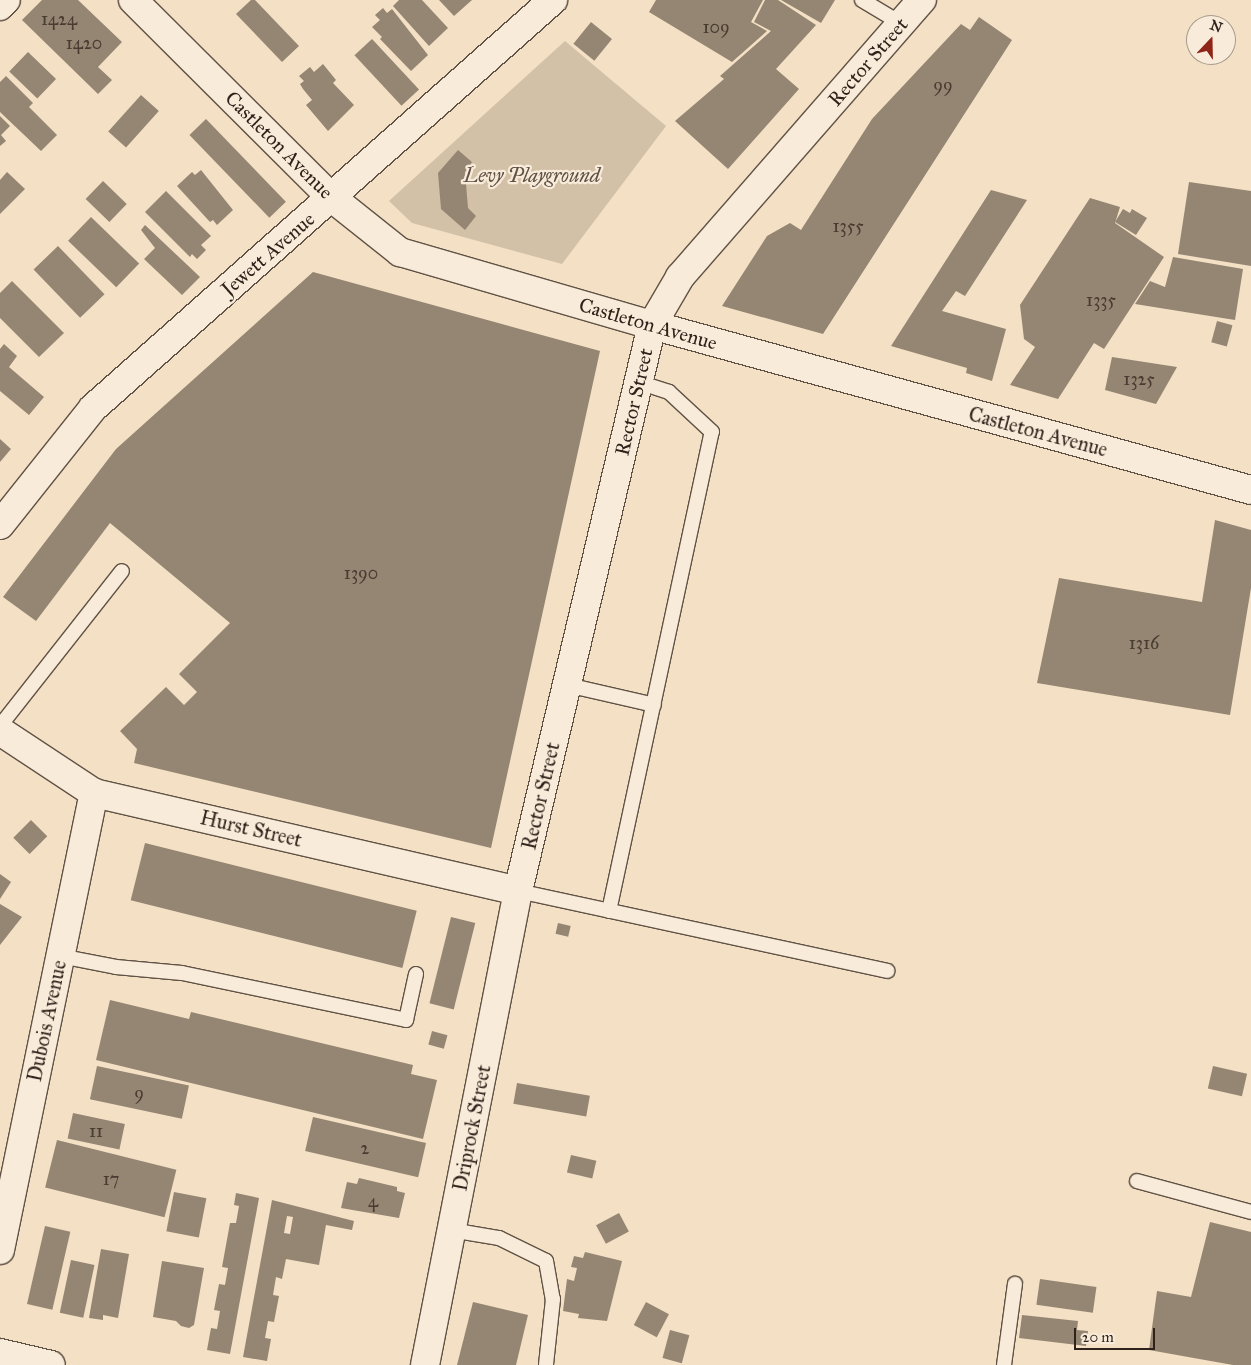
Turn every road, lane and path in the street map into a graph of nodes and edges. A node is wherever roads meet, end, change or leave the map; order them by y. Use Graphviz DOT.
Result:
graph roads {
  1 [pos="6,0"];
  2 [pos="132,0"];
  3 [pos="554,0"];
  4 [pos="862,0"];
  5 [pos="922,0"];
  6 [pos="0,6"];
  7 [pos="902,24"];
  8 [pos="332,198"];
  9 [pos="652,325"];
  10 [pos="639,382"];
  11 [pos="1251,490"];
  12 [pos="0,525"];
  13 [pos="122,571"];
  14 [pos="567,685"];
  15 [pos="654,705"];
  16 [pos="0,726"];
  17 [pos="0,731"];
  18 [pos="94,793"];
  19 [pos="518,891"];
  20 [pos="609,911"];
  21 [pos="60,956"];
  22 [pos="887,972"];
  23 [pos="416,974"];
  24 [pos="1137,1180"];
  25 [pos="1251,1212"];
  26 [pos="452,1230"];
  27 [pos="0,1250"];
  28 [pos="1015,1284"];
  29 [pos="0,1353"];
  30 [pos="51,1365"];
  31 [pos="425,1365"];
  32 [pos="546,1365"];
  33 [pos="1004,1365"];
  1 -- 6 [label="street"];
  2 -- 8 [label="street, Castleton Avenue"];
  3 -- 8 [label="street, Jewett Avenue"];
  4 -- 7 [label="lane"];
  5 -- 7 [label="street, Rector Street"];
  7 -- 9 [label="street, Rector Street"];
  8 -- 9 [label="street, Castleton Avenue"];
  8 -- 12 [label="street, Jewett Avenue"];
  9 -- 10 [label="street, Rector Street"];
  9 -- 11 [label="street, Castleton Avenue"];
  10 -- 14 [label="street, Rector Street"];
  10 -- 15 [label="lane"];
  13 -- 16 [label="lane"];
  14 -- 15 [label="lane"];
  14 -- 19 [label="street, Rector Street"];
  15 -- 20 [label="lane"];
  17 -- 18 [label="street, Hurst Street"];
  18 -- 19 [label="street, Hurst Street"];
  18 -- 21 [label="street, Dubois Avenue"];
  19 -- 20 [label="lane"];
  19 -- 26 [label="street, Driprock Street"];
  20 -- 22 [label="lane"];
  21 -- 23 [label="lane"];
  21 -- 27 [label="street, Dubois Avenue"];
  24 -- 25 [label="lane"];
  26 -- 31 [label="street, Driprock Street"];
  26 -- 32 [label="lane"];
  28 -- 33 [label="lane"];
  29 -- 30 [label="street"];
}
